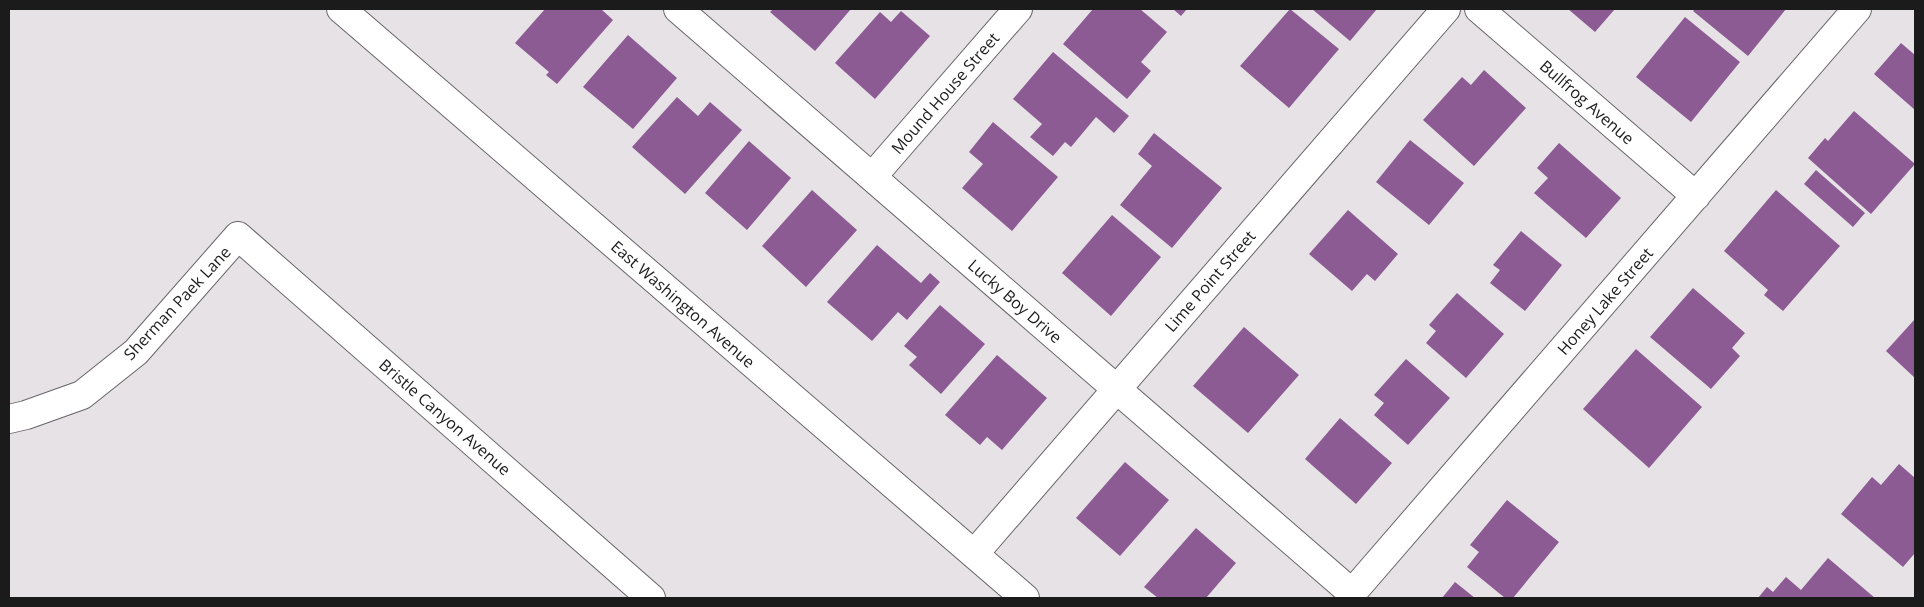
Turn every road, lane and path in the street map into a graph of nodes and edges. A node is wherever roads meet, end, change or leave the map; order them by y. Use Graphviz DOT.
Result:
graph roads {
  1 [pos="341,9"];
  2 [pos="678,9"];
  3 [pos="1018,9"];
  4 [pos="1446,9"];
  5 [pos="1479,9"];
  6 [pos="1858,9"];
  7 [pos="872,177"];
  8 [pos="1696,196"];
  9 [pos="238,236"];
  10 [pos="1117,389"];
  11 [pos="9,419"];
  12 [pos="974,554"];
  13 [pos="1352,593"];
  14 [pos="651,598"];
  15 [pos="1025,598"];
  1 -- 12 [label="street, East Washington Avenue"];
  2 -- 7 [label="street, Lucky Boy Drive"];
  3 -- 7 [label="street, Mound House Street"];
  4 -- 10 [label="street, Lime Point Street"];
  5 -- 8 [label="street, Bullfrog Avenue"];
  6 -- 8 [label="street, Honey Lake Street"];
  7 -- 10 [label="street, Lucky Boy Drive"];
  8 -- 13 [label="street, Honey Lake Street"];
  9 -- 11 [label="street, Sherman Paek Lane"];
  9 -- 14 [label="street, Bristle Canyon Avenue"];
  10 -- 12 [label="street, Lime Point Street"];
  10 -- 13 [label="street, Lucky Boy Drive"];
  12 -- 15 [label="street, East Washington Avenue"];
}
